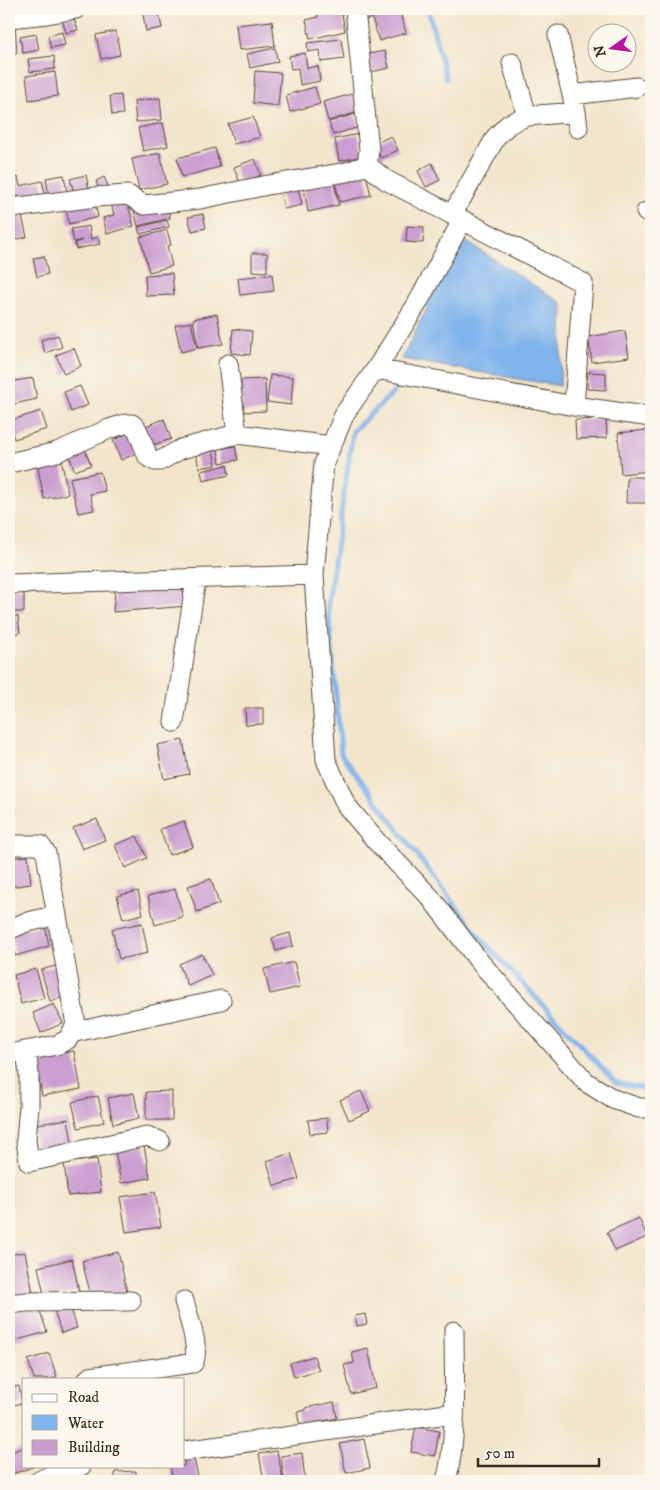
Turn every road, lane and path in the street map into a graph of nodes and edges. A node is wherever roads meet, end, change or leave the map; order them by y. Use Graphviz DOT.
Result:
graph roads {
  1 [pos="76,9"];
  2 [pos="355,9"];
  3 [pos="9,18"];
  4 [pos="558,35"];
  5 [pos="512,63"];
  6 [pos="637,87"];
  7 [pos="575,111"];
  8 [pos="527,116"];
  9 [pos="367,165"];
  10 [pos="9,207"];
  11 [pos="457,218"];
  12 [pos="228,364"];
  13 [pos="376,369"];
  14 [pos="574,406"];
  15 [pos="651,417"];
  16 [pos="237,434"];
  17 [pos="331,446"];
  18 [pos="9,462"];
  19 [pos="314,575"];
  20 [pos="196,578"];
  21 [pos="9,584"];
  22 [pos="174,722"];
  23 [pos="9,845"];
  24 [pos="57,915"];
  25 [pos="9,930"];
  26 [pos="221,1000"];
  27 [pos="71,1033"];
  28 [pos="17,1052"];
  29 [pos="651,1108"];
  30 [pos="160,1141"];
  31 [pos="131,1301"];
  32 [pos="184,1301"];
  33 [pos="9,1304"];
  34 [pos="454,1331"];
  35 [pos="89,1378"];
  36 [pos="454,1413"];
  37 [pos="185,1451"];
  38 [pos="75,1468"];
  39 [pos="39,1481"];
  40 [pos="446,1481"];
  1 -- 3 [label="street"];
  2 -- 9 [label="street"];
  4 -- 7 [label="street"];
  5 -- 8 [label="street"];
  6 -- 7 [label="street"];
  7 -- 8 [label="street"];
  8 -- 11 [label="street"];
  9 -- 10 [label="street"];
  9 -- 11 [label="street"];
  11 -- 13 [label="street"];
  11 -- 14 [label="street"];
  12 -- 16 [label="street"];
  13 -- 14 [label="street"];
  13 -- 17 [label="street"];
  14 -- 15 [label="street"];
  16 -- 17 [label="street"];
  16 -- 18 [label="street"];
  17 -- 19 [label="street"];
  19 -- 20 [label="street"];
  19 -- 29 [label="street"];
  20 -- 21 [label="street"];
  20 -- 22 [label="street"];
  23 -- 24 [label="street"];
  24 -- 25 [label="street"];
  24 -- 27 [label="street"];
  26 -- 27 [label="street"];
  27 -- 28 [label="street"];
  28 -- 30 [label="street"];
  31 -- 33 [label="street"];
  32 -- 35 [label="street"];
  34 -- 36 [label="street"];
  36 -- 37 [label="street"];
  36 -- 40 [label="street"];
  38 -- 39 [label="street"];
}
